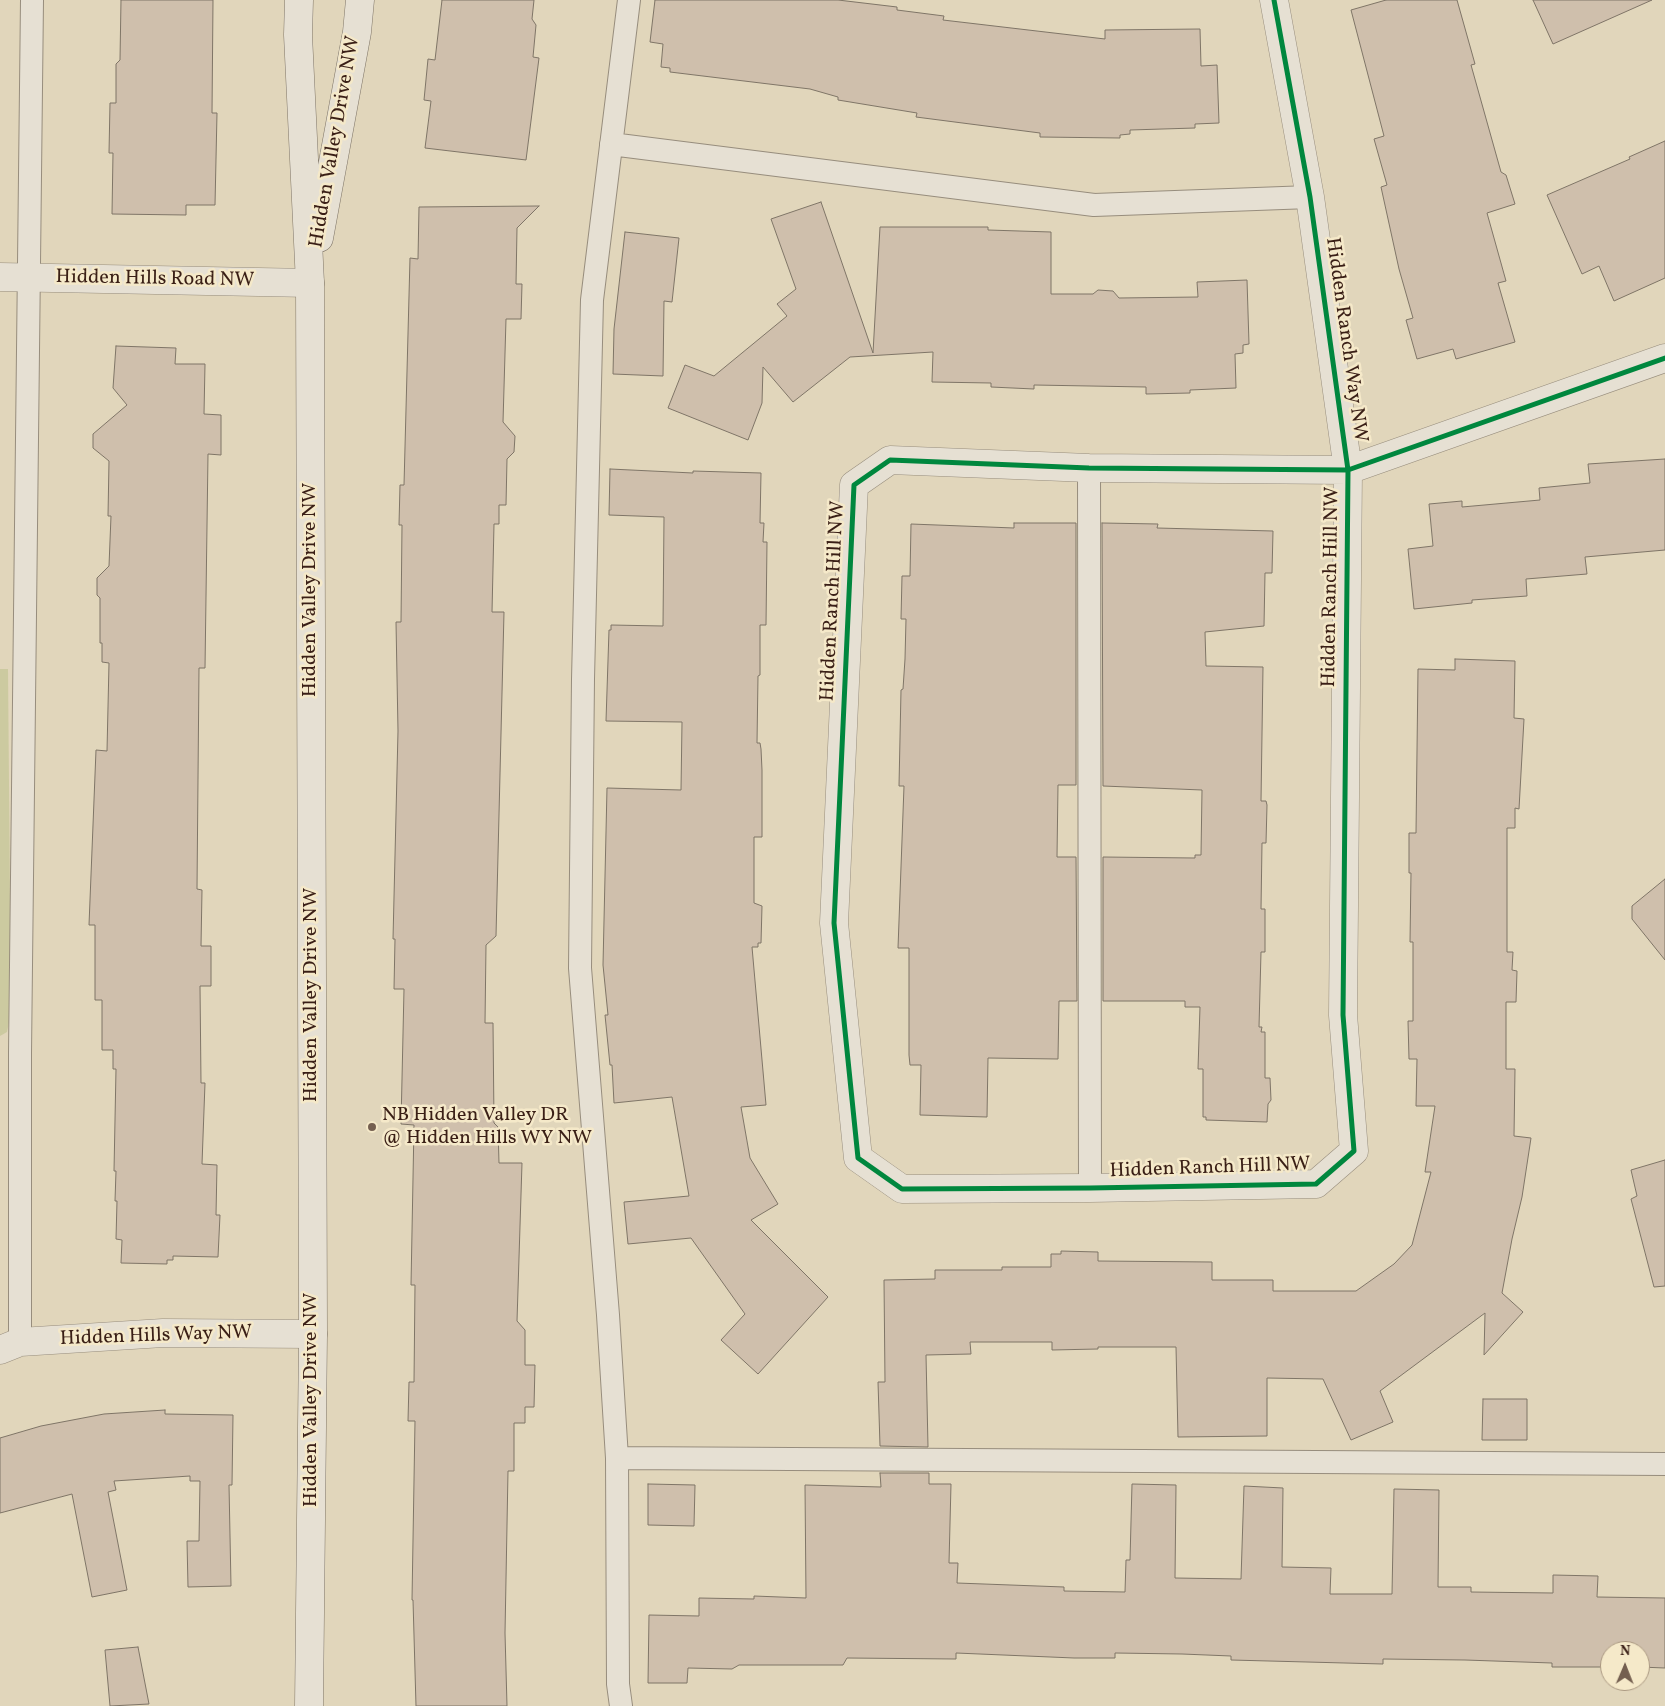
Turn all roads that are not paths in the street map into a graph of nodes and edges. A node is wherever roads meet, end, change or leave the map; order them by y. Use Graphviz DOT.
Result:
graph roads {
  1 [pos="32,0"];
  2 [pos="299,0"];
  3 [pos="360,0"];
  4 [pos="629,0"];
  5 [pos="1274,0"];
  6 [pos="612,144"];
  7 [pos="1310,197"];
  8 [pos="0,277"];
  9 [pos="28,278"];
  10 [pos="310,283"];
  11 [pos="1665,358"];
  12 [pos="1089,468"];
  13 [pos="1348,470"];
  14 [pos="10,1056"];
  15 [pos="1090,1188"];
  16 [pos="313,1334"];
  17 [pos="10,1346"];
  18 [pos="617,1458"];
  19 [pos="1665,1464"];
  20 [pos="309,1706"];
  21 [pos="621,1706"];
  1 -- 9 [label="lane"];
  2 -- 10 [label="street, Hidden Valley Drive NW"];
  3 -- 10 [label="street, Hidden Valley Drive NW"];
  4 -- 6 [label="lane"];
  5 -- 7 [label="street, Hidden Ranch Way NW"];
  6 -- 7 [label="lane"];
  6 -- 18 [label="lane"];
  7 -- 13 [label="street, Hidden Ranch Way NW"];
  8 -- 9 [label="street, Hidden Hills Road NW"];
  9 -- 10 [label="street, Hidden Hills Road NW"];
  9 -- 14 [label="lane"];
  10 -- 16 [label="street, Hidden Valley Drive NW"];
  11 -- 13 [label="street, Hidden Ranch Way NW"];
  12 -- 13 [label="street, Hidden Ranch Hill NW"];
  12 -- 15 [label="lane"];
  12 -- 15 [label="street, Hidden Ranch Hill NW"];
  13 -- 15 [label="street, Hidden Ranch Hill NW"];
  14 -- 17 [label="lane"];
  16 -- 17 [label="street, Hidden Hills Way NW"];
  16 -- 20 [label="street, Hidden Valley Drive NW"];
  18 -- 19 [label="lane"];
  18 -- 21 [label="lane"];
}
